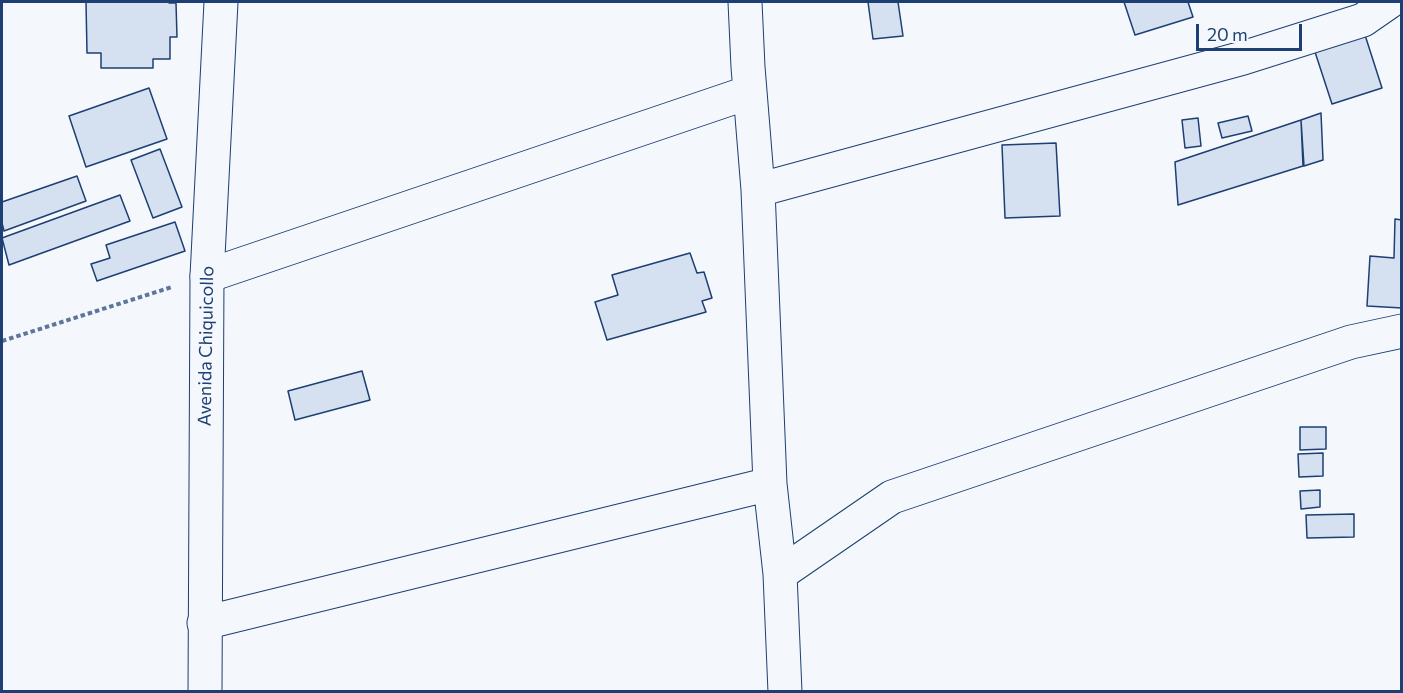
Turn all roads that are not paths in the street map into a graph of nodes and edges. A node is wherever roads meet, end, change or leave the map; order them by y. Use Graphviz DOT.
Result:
graph roads {
  1 [pos="221,2"];
  2 [pos="745,2"];
  3 [pos="1389,2"];
  4 [pos="750,92"];
  5 [pos="758,190"];
  6 [pos="207,276"];
  7 [pos="1401,331"];
  8 [pos="770,484"];
  9 [pos="780,574"];
  10 [pos="204,623"];
  11 [pos="205,692"];
  12 [pos="785,692"];
  1 -- 6 [label="street, Avenida Chiquicollo"];
  2 -- 4 [label="street"];
  3 -- 5 [label="street"];
  4 -- 5 [label="street"];
  4 -- 6 [label="street"];
  5 -- 8 [label="street"];
  6 -- 10 [label="street, Avenida Chiquicollo"];
  7 -- 9 [label="street"];
  8 -- 9 [label="street"];
  8 -- 10 [label="street"];
  9 -- 12 [label="street"];
  10 -- 11 [label="street, Avenida Chiquicollo"];
}
